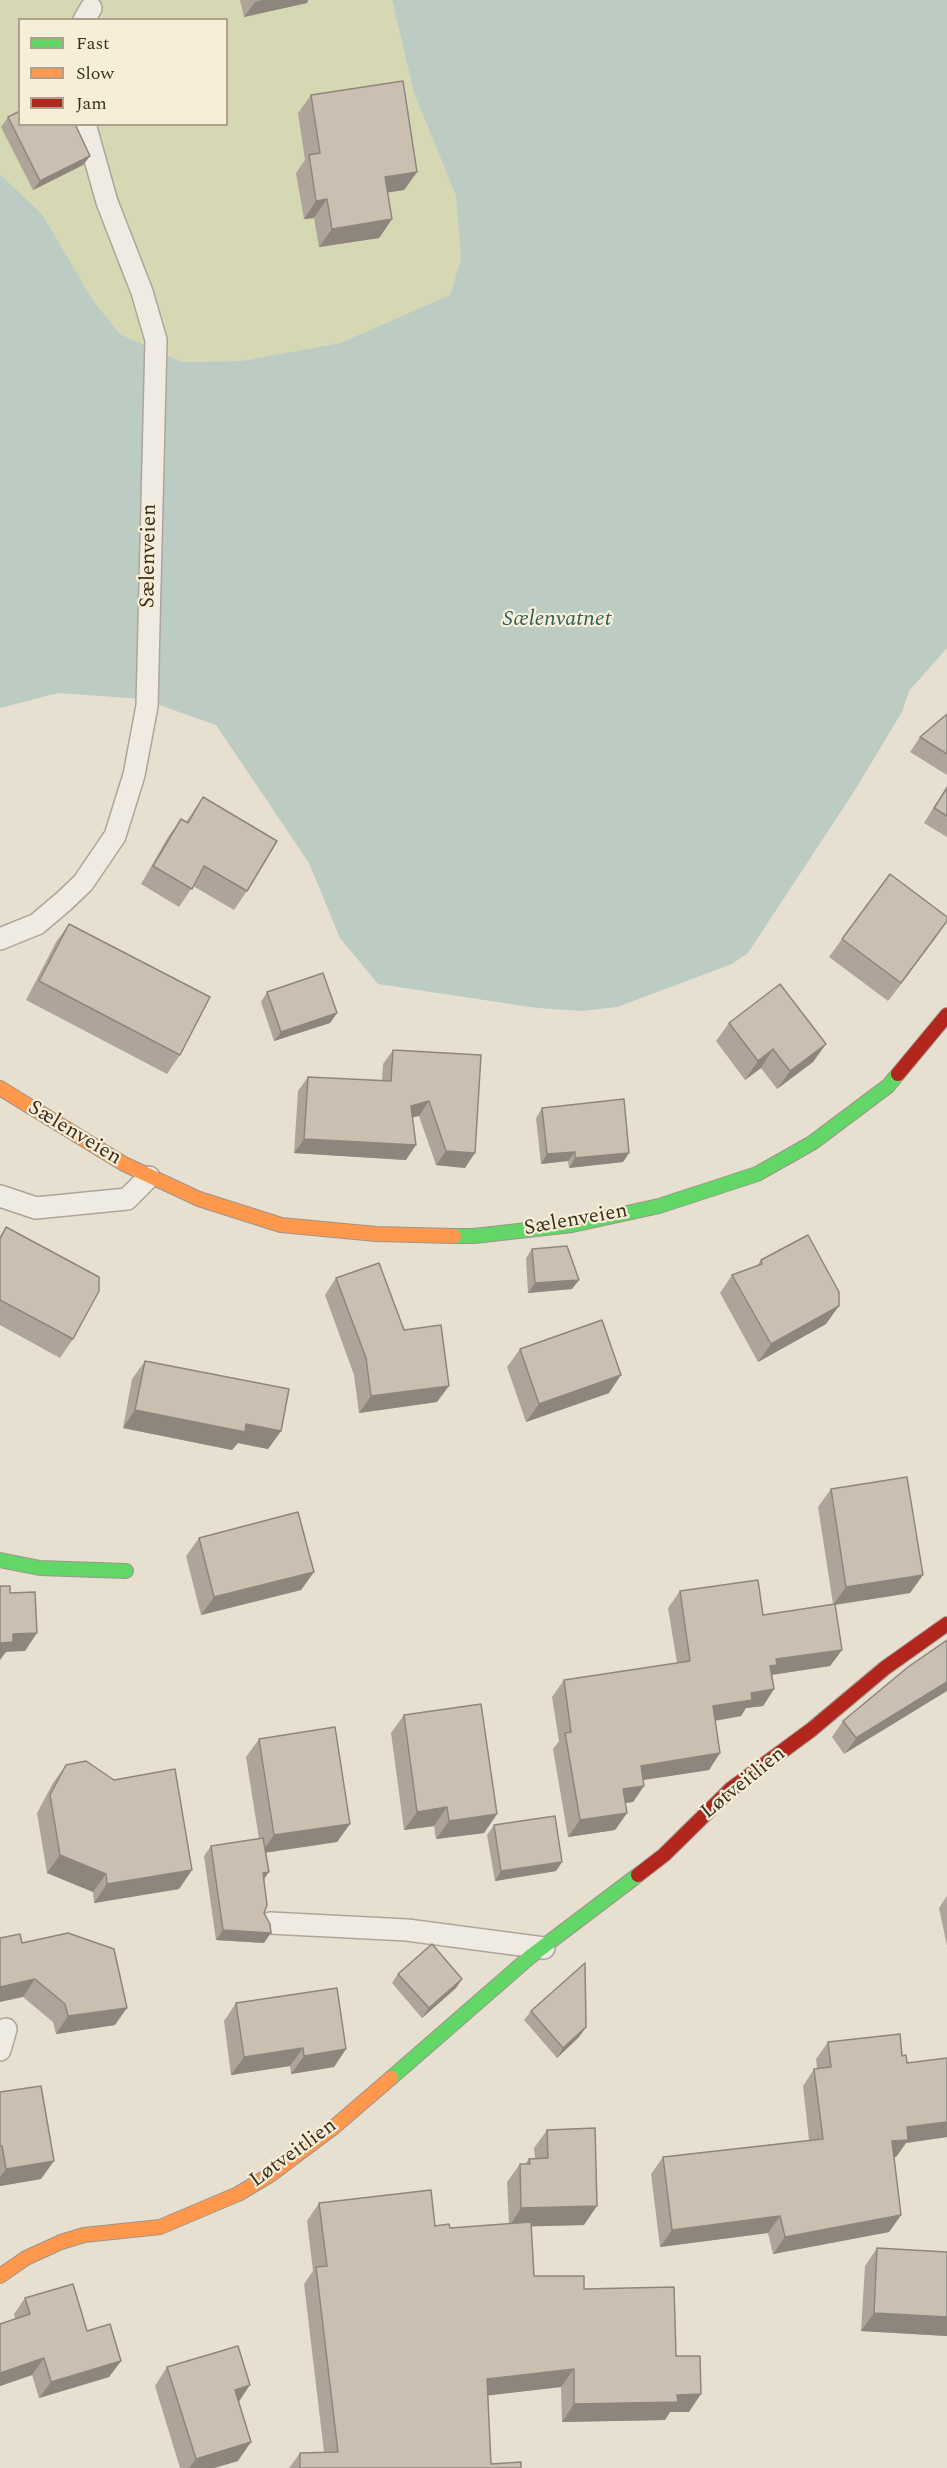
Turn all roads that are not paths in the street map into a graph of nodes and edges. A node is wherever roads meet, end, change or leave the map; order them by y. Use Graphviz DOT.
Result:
graph roads {
  1 [pos="86,126"];
  2 [pos="0,939"];
  3 [pos="947,1015"];
  4 [pos="0,1088"];
  5 [pos="149,1177"];
  6 [pos="0,1196"];
  7 [pos="0,1560"];
  8 [pos="126,1570"];
  9 [pos="947,1624"];
  10 [pos="270,1923"];
  11 [pos="544,1948"];
  12 [pos="6,2029"];
  13 [pos="0,2050"];
  14 [pos="0,2276"];
  1 -- 2 [label="lane, Sælenveien"];
  3 -- 5 [label="street, Sælenveien"];
  4 -- 5 [label="street, Sælenveien"];
  5 -- 6 [label="lane, Sælenveien"];
  7 -- 8 [label="street"];
  9 -- 11 [label="street, Løtveitlien"];
  10 -- 11 [label="lane"];
  11 -- 14 [label="street, Løtveitlien"];
  12 -- 13 [label="lane"];
}
